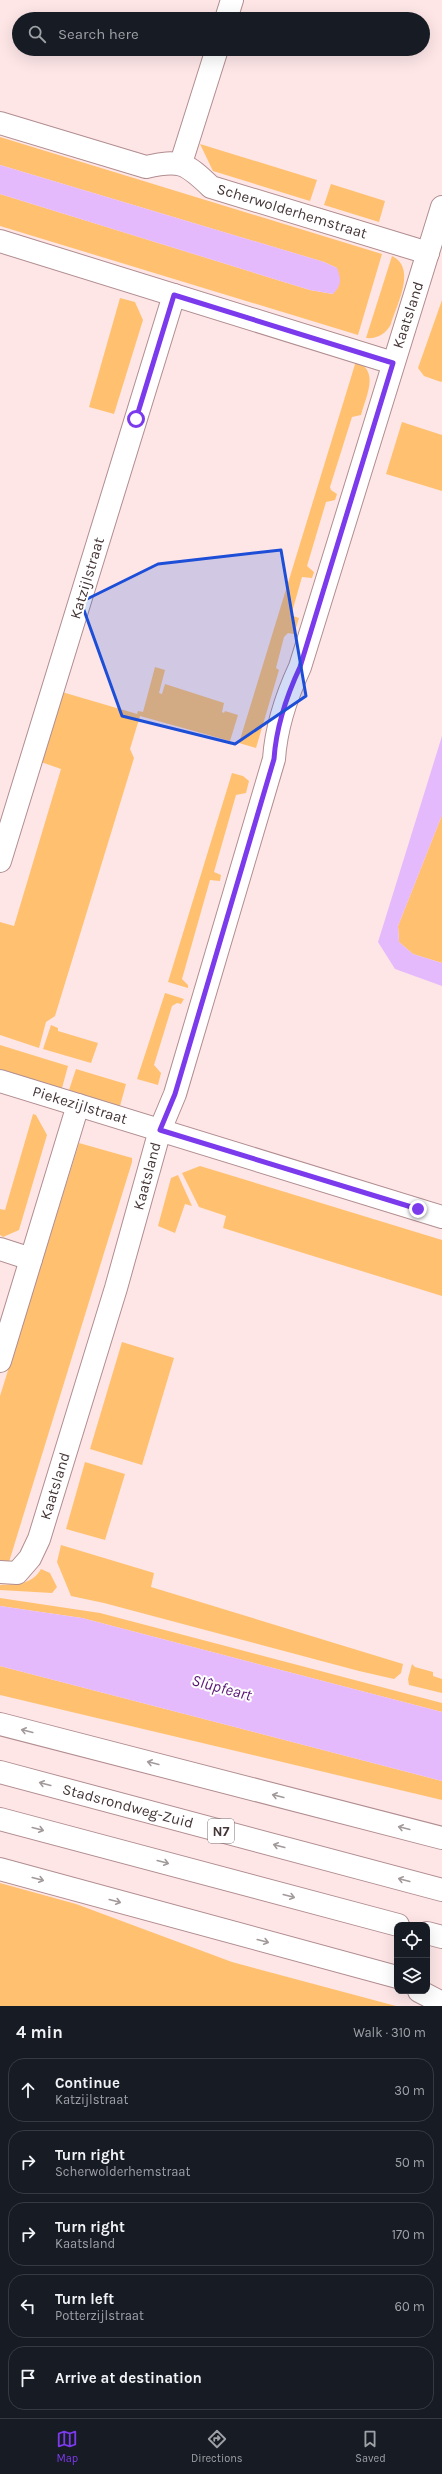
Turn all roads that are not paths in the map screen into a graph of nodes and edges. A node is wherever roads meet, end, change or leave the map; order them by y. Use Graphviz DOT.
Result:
graph roads {
  1 [pos="232,0"];
  2 [pos="228,12"];
  3 [pos="215,56"];
  4 [pos="0,122"];
  5 [pos="181,163"];
  6 [pos="442,207"];
  7 [pos="0,241"];
  8 [pos="428,253"];
  9 [pos="174,295"];
  10 [pos="393,363"];
  11 [pos="0,861"];
  12 [pos="0,1081"];
  13 [pos="78,1105"];
  14 [pos="160,1130"];
  15 [pos="442,1217"];
  16 [pos="0,1249"];
  17 [pos="31,1259"];
  18 [pos="0,1362"];
  19 [pos="0,1572"];
  20 [pos="0,1724"];
  21 [pos="0,1772"];
  22 [pos="0,1819"];
  23 [pos="442,1838"];
  24 [pos="0,1869"];
  25 [pos="442,1890"];
  26 [pos="394,1924"];
  27 [pos="430,1934"];
  28 [pos="442,1937"];
  29 [pos="393,1977"];
  30 [pos="430,1986"];
  31 [pos="442,1989"];
  32 [pos="425,1994"];
  33 [pos="442,2003"];
  1 -- 2 [label="main road"];
  3 -- 5 [label="main road"];
  4 -- 5 [label="main road"];
  5 -- 8 [label="main road, Scherwolderhemstraat"];
  6 -- 8 [label="main road, Kaatsland"];
  7 -- 9 [label="main road"];
  8 -- 10 [label="main road, Kaatsland"];
  9 -- 10 [label="main road"];
  9 -- 11 [label="main road, Katzijlstraat"];
  10 -- 14 [label="main road, Kaatsland"];
  12 -- 13 [label="main road, Piekezijlstraat"];
  13 -- 14 [label="main road, Piekezijlstraat"];
  13 -- 17 [label="main road"];
  14 -- 15 [label="main road, Piekezijlstraat"];
  14 -- 19 [label="main road, Kaatsland"];
  16 -- 17 [label="main road"];
  17 -- 18 [label="main road"];
  23 -- 20 [label="main road, one-way"];
  25 -- 21 [label="main road, Stadsrondweg-Zuid / N7, one-way"];
  22 -- 26 [label="main road, one-way"];
  24 -- 29 [label="main road, one-way"];
  27 -- 28 [label="main road"];
  30 -- 31 [label="main road"];
  32 -- 33 [label="main road"];
}
